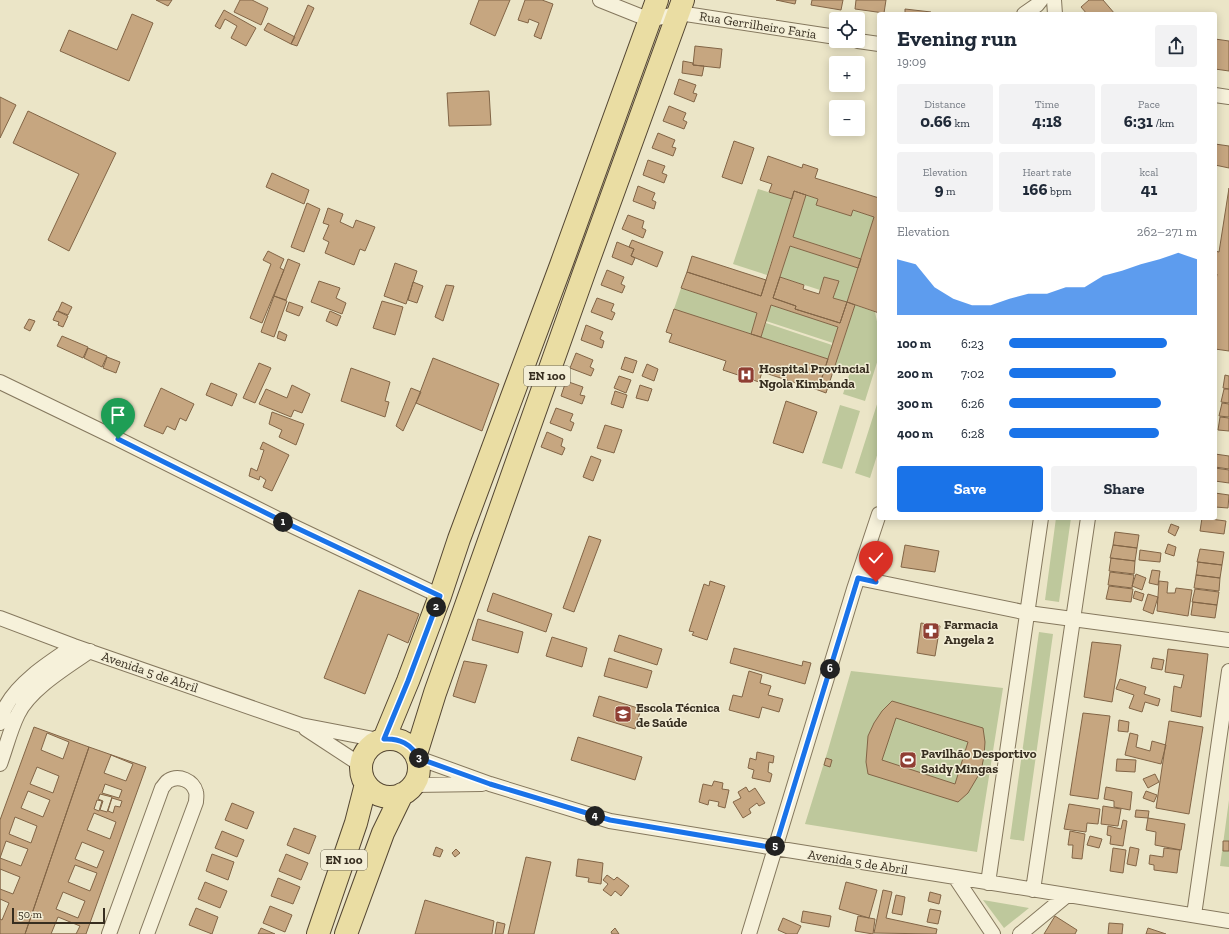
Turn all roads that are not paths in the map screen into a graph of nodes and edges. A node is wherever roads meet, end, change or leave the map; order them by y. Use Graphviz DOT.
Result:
graph roads {
  1 [pos="600,0"];
  2 [pos="660,0"];
  3 [pos="1041,0"];
  4 [pos="1054,0"];
  5 [pos="681,6"];
  6 [pos="654,10"];
  7 [pos="1027,12"];
  8 [pos="1055,12"];
  9 [pos="829,36"];
  10 [pos="865,42"];
  11 [pos="877,44"];
  12 [pos="1217,95"];
  13 [pos="1229,97"];
  14 [pos="0,382"];
  15 [pos="877,520"];
  16 [pos="1041,520"];
  17 [pos="1088,520"];
  18 [pos="459,539"];
  19 [pos="486,548"];
  20 [pos="858,578"];
  21 [pos="440,596"];
  22 [pos="1028,613"];
  23 [pos="0,618"];
  24 [pos="1073,619"];
  25 [pos="1229,640"];
  26 [pos="74,646"];
  27 [pos="90,651"];
  28 [pos="1229,671"];
  29 [pos="0,723"];
  30 [pos="301,725"];
  31 [pos="382,740"];
  32 [pos="417,756"];
  33 [pos="0,764"];
  34 [pos="364,775"];
  35 [pos="490,784"];
  36 [pos="408,790"];
  37 [pos="775,848"];
  38 [pos="955,877"];
  39 [pos="988,883"];
  40 [pos="1033,890"];
  41 [pos="1066,896"];
  42 [pos="1194,916"];
  43 [pos="1229,921"];
  44 [pos="109,934"];
  45 [pos="147,934"];
  46 [pos="318,934"];
  47 [pos="346,934"];
  48 [pos="748,934"];
  49 [pos="993,934"];
  50 [pos="1020,934"];
  1 -- 6 [label="street"];
  2 -- 5 [label="street"];
  3 -- 7 [label="street"];
  4 -- 8 [label="street"];
  5 -- 6 [label="street"];
  5 -- 9 [label="street, Rua Gerrilheiro Faria"];
  5 -- 19 [label="main road, EN 100"];
  6 -- 18 [label="main road, EN 100"];
  10 -- 11 [label="street"];
  12 -- 13 [label="street"];
  14 -- 21 [label="street"];
  15 -- 20 [label="street"];
  16 -- 22 [label="street"];
  17 -- 24 [label="street"];
  18 -- 19 [label="main road"];
  18 -- 21 [label="main road, EN 100"];
  19 -- 32 [label="main road, EN 100"];
  20 -- 22 [label="street"];
  20 -- 37 [label="street"];
  21 -- 31 [label="main road, EN 100"];
  22 -- 24 [label="street"];
  22 -- 39 [label="street"];
  23 -- 26 [label="street, Avenida 5 de Abril"];
  24 -- 25 [label="street"];
  24 -- 40 [label="street"];
  26 -- 27 [label="street, Avenida 5 de Abril"];
  26 -- 29 [label="street"];
  27 -- 30 [label="street, Avenida 5 de Abril"];
  27 -- 33 [label="street"];
  28 -- 42 [label="street"];
  30 -- 31 [label="street, Avenida 5 de Abril"];
  30 -- 34 [label="street, Avenida 5 de Abril"];
  31 -- 32 [label="main road"];
  31 -- 34 [label="main road, EN 100"];
  32 -- 35 [label="street, Avenida 5 de Abril"];
  32 -- 36 [label="main road, EN 100"];
  34 -- 36 [label="main road"];
  34 -- 46 [label="main road, EN 100"];
  35 -- 36 [label="street, Avenida 5 de Abril"];
  35 -- 37 [label="street, Avenida 5 de Abril"];
  36 -- 47 [label="main road, EN 100"];
  37 -- 38 [label="street, Avenida 5 de Abril"];
  37 -- 48 [label="street"];
  38 -- 39 [label="street, Avenida 5 de Abril"];
  38 -- 49 [label="street"];
  39 -- 40 [label="street, Avenida 5 de Abril"];
  40 -- 41 [label="street, Avenida 5 de Abril"];
  41 -- 42 [label="street, Avenida 5 de Abril"];
  41 -- 50 [label="street"];
  42 -- 43 [label="street, Avenida 5 de Abril"];
  44 -- 45 [label="street"];
}
